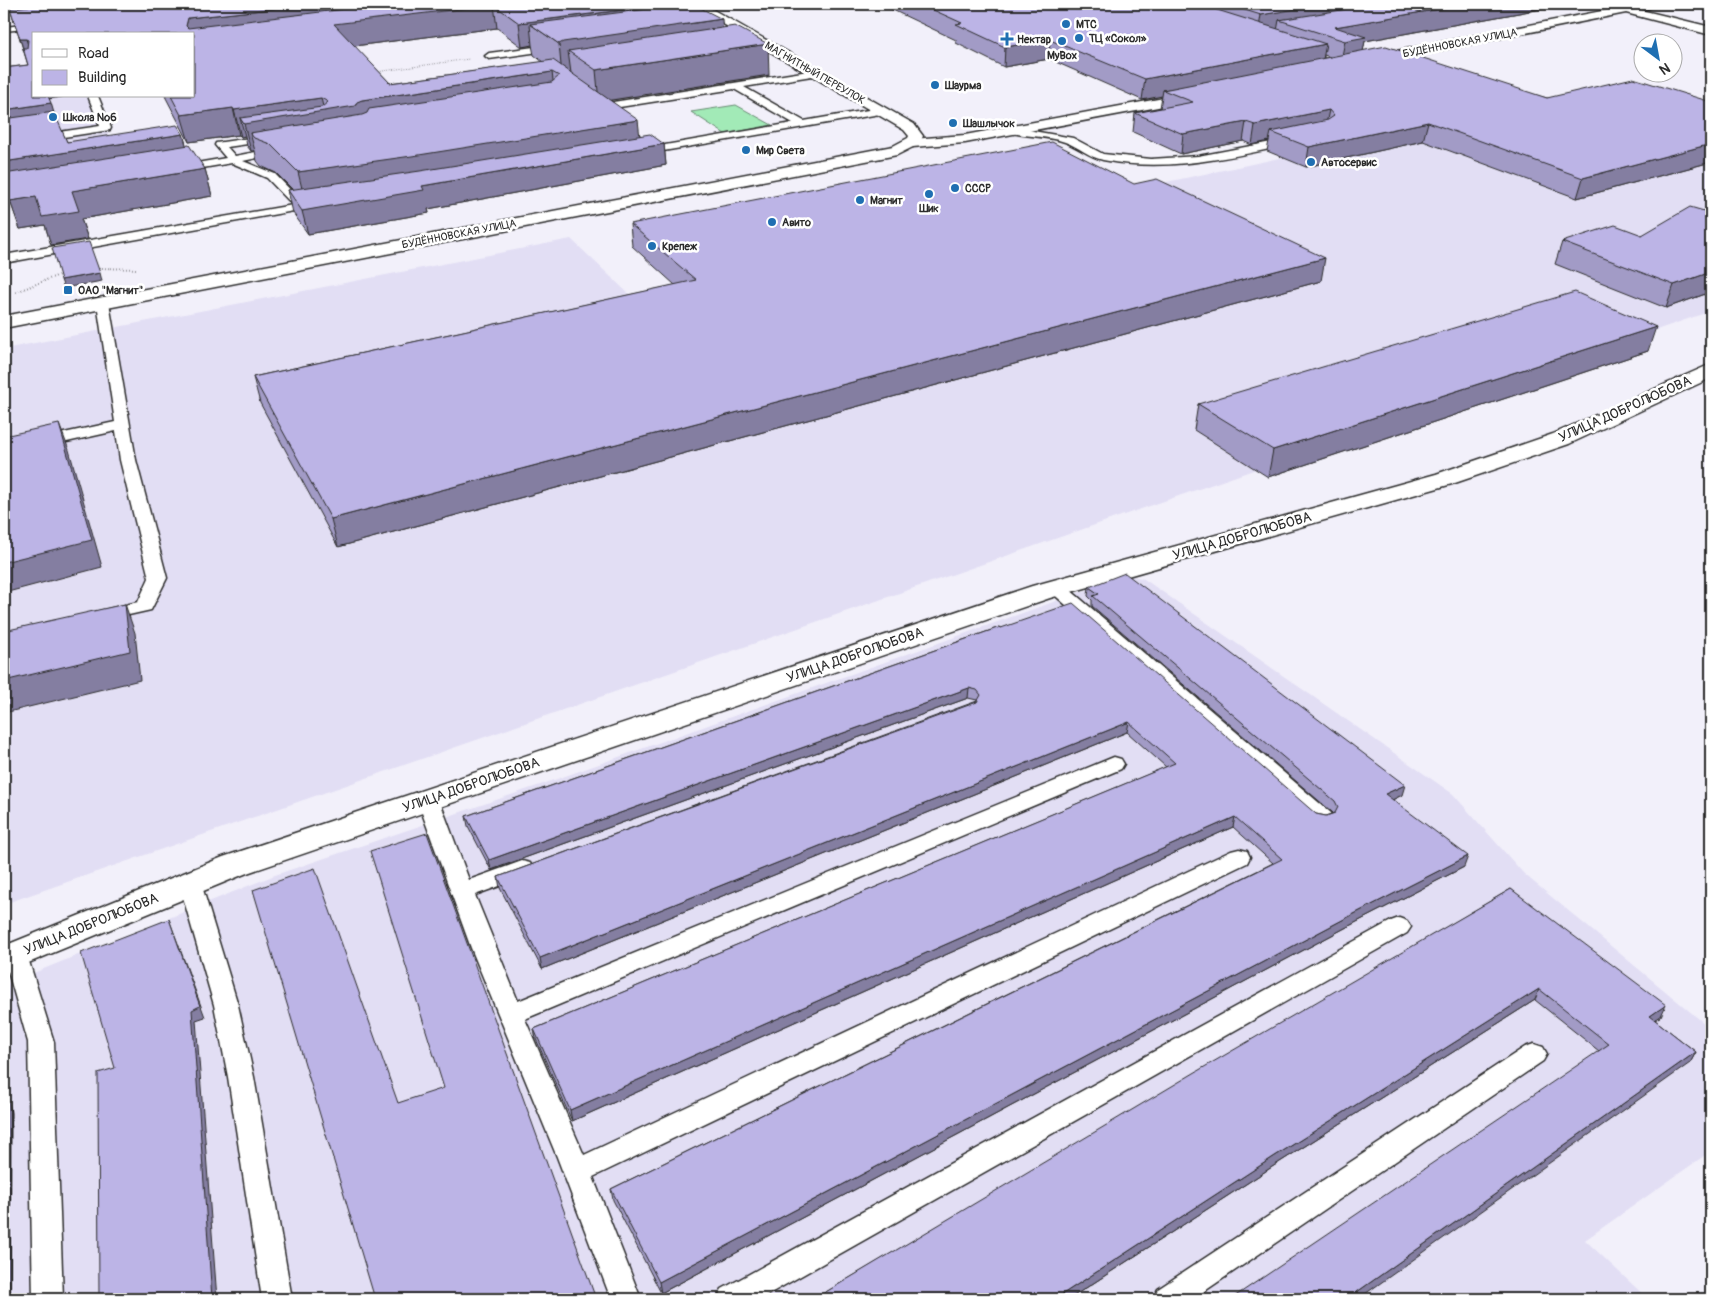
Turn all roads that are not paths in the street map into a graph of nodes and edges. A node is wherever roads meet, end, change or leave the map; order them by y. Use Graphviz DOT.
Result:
graph roads {
  1 [pos="694,4"];
  2 [pos="1602,4"];
  3 [pos="1654,4"];
  4 [pos="1626,10"];
  5 [pos="729,23"];
  6 [pos="47,24"];
  7 [pos="713,26"];
  8 [pos="4,29"];
  9 [pos="1711,31"];
  10 [pos="568,45"];
  11 [pos="770,47"];
  12 [pos="754,50"];
  13 [pos="489,56"];
  14 [pos="1361,62"];
  15 [pos="815,73"];
  16 [pos="736,86"];
  17 [pos="1212,93"];
  18 [pos="94,98"];
  19 [pos="607,106"];
  20 [pos="880,111"];
  21 [pos="802,124"];
  22 [pos="1016,130"];
  23 [pos="911,135"];
  24 [pos="278,136"];
  25 [pos="1305,138"];
  26 [pos="4,143"];
  27 [pos="290,149"];
  28 [pos="627,154"];
  29 [pos="233,160"];
  30 [pos="166,171"];
  31 [pos="42,192"];
  32 [pos="4,198"];
  33 [pos="4,259"];
  34 [pos="102,303"];
  35 [pos="4,322"];
  36 [pos="1711,370"];
  37 [pos="123,425"];
  38 [pos="4,451"];
  39 [pos="1056,587"];
  40 [pos="89,619"];
  41 [pos="1114,764"];
  42 [pos="428,799"];
  43 [pos="1323,818"];
  44 [pos="1239,857"];
  45 [pos="537,863"];
  46 [pos="190,883"];
  47 [pos="462,891"];
  48 [pos="1399,928"];
  49 [pos="9,958"];
  50 [pos="511,1014"];
  51 [pos="1534,1054"];
  52 [pos="576,1172"];
  53 [pos="48,1299"];
  54 [pos="276,1299"];
  55 [pos="626,1299"];
  56 [pos="732,1299"];
  57 [pos="1168,1299"];
  1 -- 5 [label="street, МАГНИТНЫЙ ПЕРЕУЛОК"];
  2 -- 4 [label="street"];
  3 -- 4 [label="street, БУДЁННОВСКАЯ УЛИЦА"];
  4 -- 9 [label="street"];
  4 -- 14 [label="street, БУДЁННОВСКАЯ УЛИЦА"];
  5 -- 7 [label="lane"];
  5 -- 11 [label="street, МАГНИТНЫЙ ПЕРЕУЛОК"];
  6 -- 8 [label="lane"];
  10 -- 13 [label="lane"];
  11 -- 12 [label="lane"];
  11 -- 15 [label="street, МАГНИТНЫЙ ПЕРЕУЛОК"];
  15 -- 16 [label="lane"];
  15 -- 20 [label="street, МАГНИТНЫЙ ПЕРЕУЛОК"];
  16 -- 19 [label="lane"];
  16 -- 21 [label="lane"];
  17 -- 22 [label="street, БУДЁННОВСКАЯ УЛИЦА"];
  18 -- 26 [label="lane"];
  20 -- 21 [label="lane"];
  20 -- 23 [label="street, МАГНИТНЫЙ ПЕРЕУЛОК"];
  21 -- 28 [label="lane"];
  22 -- 23 [label="street, БУДЁННОВСКАЯ УЛИЦА"];
  22 -- 25 [label="lane"];
  23 -- 34 [label="street, БУДЁННОВСКАЯ УЛИЦА"];
  24 -- 29 [label="lane"];
  27 -- 29 [label="lane"];
  29 -- 30 [label="lane"];
  29 -- 33 [label="lane"];
  31 -- 32 [label="lane"];
  34 -- 35 [label="street, БУДЁННОВСКАЯ УЛИЦА"];
  34 -- 37 [label="lane"];
  36 -- 39 [label="street, УЛИЦА ДОБРОЛЮБОВА"];
  37 -- 38 [label="lane"];
  37 -- 40 [label="lane"];
  39 -- 42 [label="street, УЛИЦА ДОБРОЛЮБОВА"];
  39 -- 43 [label="lane"];
  41 -- 50 [label="lane"];
  42 -- 46 [label="street, УЛИЦА ДОБРОЛЮБОВА"];
  42 -- 47 [label="lane"];
  44 -- 52 [label="lane"];
  45 -- 47 [label="lane"];
  46 -- 49 [label="street, УЛИЦА ДОБРОЛЮБОВА"];
  46 -- 54 [label="lane"];
  47 -- 50 [label="lane"];
  48 -- 56 [label="lane"];
  49 -- 53 [label="lane"];
  50 -- 52 [label="lane"];
  51 -- 57 [label="lane"];
  52 -- 55 [label="lane"];
}
